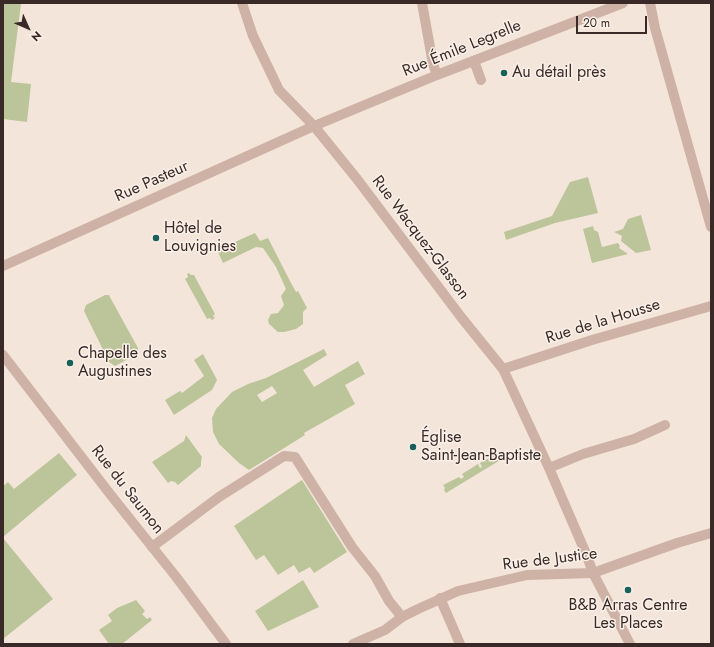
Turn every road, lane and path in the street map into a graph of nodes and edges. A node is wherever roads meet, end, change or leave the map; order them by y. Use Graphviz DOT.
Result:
graph roads {
  1 [pos="242,3"];
  2 [pos="422,3"];
  3 [pos="623,3"];
  4 [pos="650,3"];
  5 [pos="474,60"];
  6 [pos="436,74"];
  7 [pos="481,80"];
  8 [pos="314,126"];
  9 [pos="711,227"];
  10 [pos="3,266"];
  11 [pos="711,306"];
  12 [pos="3,355"];
  13 [pos="503,369"];
  14 [pos="665,425"];
  15 [pos="549,468"];
  16 [pos="711,533"];
  17 [pos="152,547"];
  18 [pos="593,573"];
  19 [pos="440,598"];
  20 [pos="402,617"];
  21 [pos="226,644"];
  22 [pos="353,644"];
  23 [pos="460,644"];
  24 [pos="630,644"];
  1 -- 8 [label="street, Rue Wacquez-Glasson"];
  2 -- 6 [label="street"];
  3 -- 5 [label="street, Rue Émile Legrelle"];
  4 -- 9 [label="street"];
  5 -- 6 [label="street, Rue Émile Legrelle"];
  5 -- 7 [label="street"];
  6 -- 8 [label="street, Rue Émile Legrelle"];
  8 -- 10 [label="street, Rue Pasteur"];
  8 -- 13 [label="street, Rue Wacquez-Glasson"];
  11 -- 13 [label="street, Rue de la Housse"];
  12 -- 17 [label="street, Rue du Saumon"];
  13 -- 15 [label="street, Rue Wacquez-Glasson"];
  14 -- 15 [label="street"];
  15 -- 18 [label="street, Rue Wacquez-Glasson"];
  16 -- 18 [label="street, Rue de Justice"];
  17 -- 20 [label="street"];
  17 -- 21 [label="street, Rue du Saumon"];
  18 -- 19 [label="street, Rue de Justice"];
  18 -- 24 [label="street, Rue Wacquez-Glasson"];
  19 -- 20 [label="street, Rue de Justice"];
  19 -- 23 [label="street"];
  20 -- 22 [label="street, Rue de Justice"];
}
